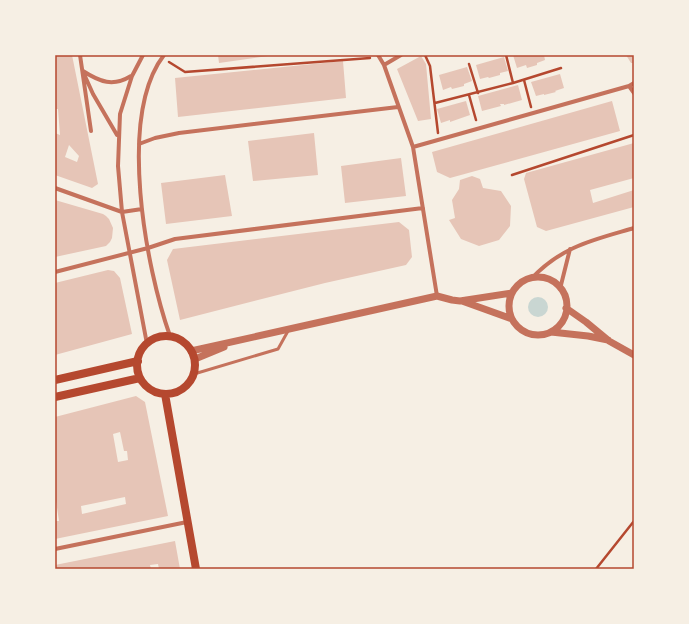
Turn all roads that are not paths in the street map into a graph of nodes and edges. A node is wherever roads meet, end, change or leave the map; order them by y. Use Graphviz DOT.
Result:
graph roads {
  1 [pos="80,55"];
  2 [pos="143,55"];
  3 [pos="401,55"];
  4 [pos="378,56"];
  5 [pos="163,57"];
  6 [pos="384,65"];
  7 [pos="82,70"];
  8 [pos="132,76"];
  9 [pos="634,83"];
  10 [pos="629,86"];
  11 [pos="634,93"];
  12 [pos="398,107"];
  13 [pos="91,131"];
  14 [pos="118,136"];
  15 [pos="139,144"];
  16 [pos="413,147"];
  17 [pos="55,188"];
  18 [pos="423,208"];
  19 [pos="142,209"];
  20 [pos="122,212"];
  21 [pos="634,228"];
  22 [pos="148,248"];
  23 [pos="570,248"];
  24 [pos="129,253"];
  25 [pos="55,272"];
  26 [pos="531,278"];
  27 [pos="560,289"];
  28 [pos="512,293"];
  29 [pos="436,296"];
  30 [pos="460,301"];
  31 [pos="566,308"];
  32 [pos="512,319"];
  33 [pos="290,328"];
  34 [pos="551,332"];
  35 [pos="170,336"];
  36 [pos="241,340"];
  37 [pos="609,341"];
  38 [pos="147,344"];
  39 [pos="192,351"];
  40 [pos="634,355"];
  41 [pos="195,359"];
  42 [pos="138,361"];
  43 [pos="194,374"];
  44 [pos="140,378"];
  45 [pos="55,380"];
  46 [pos="165,394"];
  47 [pos="55,397"];
  48 [pos="187,522"];
  49 [pos="55,549"];
  50 [pos="196,569"];
  1 -- 7 [label="street"];
  2 -- 8 [label="street"];
  3 -- 6 [label="street"];
  4 -- 6 [label="street"];
  5 -- 15 [label="street"];
  6 -- 12 [label="street"];
  7 -- 8 [label="street"];
  7 -- 13 [label="street"];
  7 -- 14 [label="street"];
  8 -- 14 [label="street"];
  9 -- 10 [label="street"];
  10 -- 11 [label="street"];
  10 -- 16 [label="street"];
  12 -- 15 [label="street"];
  12 -- 16 [label="street"];
  14 -- 20 [label="street"];
  15 -- 19 [label="street"];
  16 -- 18 [label="street"];
  17 -- 20 [label="street"];
  18 -- 22 [label="street"];
  18 -- 29 [label="street"];
  19 -- 20 [label="street"];
  19 -- 22 [label="street"];
  20 -- 24 [label="street"];
  21 -- 23 [label="street"];
  22 -- 24 [label="street"];
  22 -- 35 [label="street"];
  23 -- 26 [label="street"];
  23 -- 27 [label="street"];
  24 -- 25 [label="street"];
  24 -- 38 [label="street"];
  26 -- 27 [label="street"];
  26 -- 28 [label="street"];
  27 -- 31 [label="street"];
  28 -- 30 [label="street"];
  28 -- 32 [label="street"];
  29 -- 30 [label="street"];
  29 -- 33 [label="street"];
  30 -- 32 [label="street"];
  31 -- 34 [label="street"];
  31 -- 37 [label="street"];
  32 -- 34 [label="street"];
  33 -- 36 [label="street"];
  33 -- 43 [label="lane"];
  34 -- 37 [label="street"];
  35 -- 38 [label="main road"];
  35 -- 39 [label="main road"];
  36 -- 39 [label="street"];
  36 -- 41 [label="street"];
  37 -- 40 [label="street"];
  38 -- 42 [label="main road"];
  39 -- 41 [label="main road"];
  41 -- 43 [label="main road"];
  42 -- 44 [label="main road"];
  42 -- 45 [label="main road"];
  43 -- 46 [label="main road"];
  44 -- 46 [label="main road"];
  44 -- 47 [label="main road"];
  46 -- 48 [label="main road"];
  48 -- 49 [label="street"];
  48 -- 50 [label="main road"];
}
